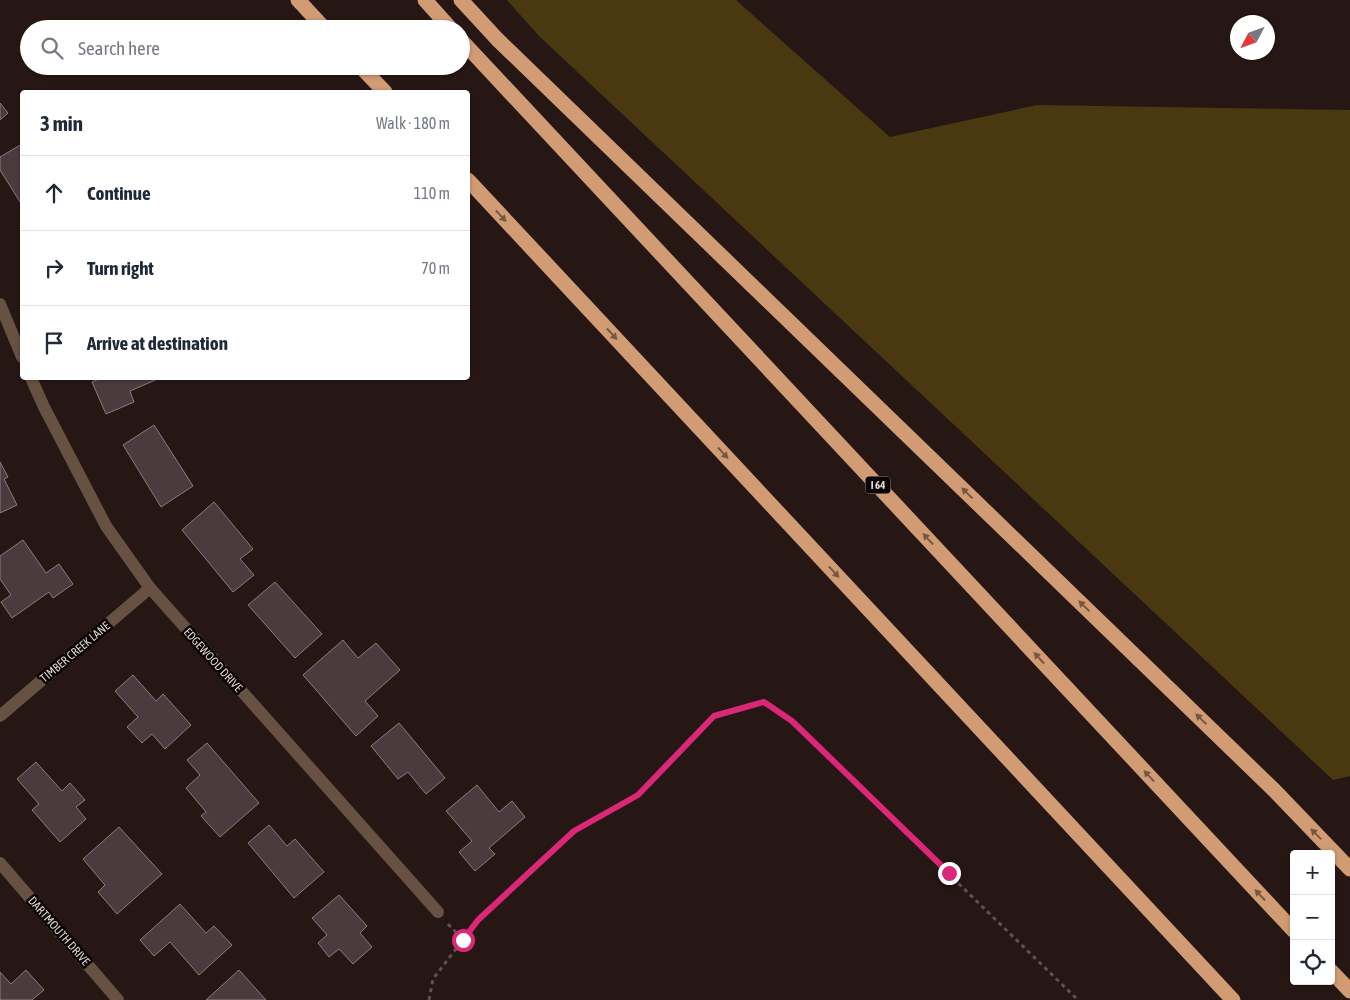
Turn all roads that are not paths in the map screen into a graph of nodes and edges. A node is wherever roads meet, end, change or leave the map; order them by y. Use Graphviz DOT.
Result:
graph roads {
  1 [pos="298,0"];
  2 [pos="425,0"];
  3 [pos="461,0"];
  4 [pos="317,20"];
  5 [pos="443,20"];
  6 [pos="470,50"];
  7 [pos="369,75"];
  8 [pos="383,90"];
  9 [pos="470,182"];
  10 [pos="0,304"];
  11 [pos="20,352"];
  12 [pos="32,380"];
  13 [pos="150,588"];
  14 [pos="0,716"];
  15 [pos="0,863"];
  16 [pos="1350,869"];
  17 [pos="438,912"];
  18 [pos="1290,927"];
  19 [pos="1335,975"];
  20 [pos="1350,991"];
  21 [pos="115,999"];
  22 [pos="1233,1000"];
  1 -- 4 [label="highway"];
  2 -- 5 [label="highway"];
  16 -- 3 [label="highway, one-way"];
  18 -- 6 [label="highway, I 64, one-way"];
  7 -- 8 [label="highway"];
  9 -- 22 [label="highway, one-way"];
  10 -- 11 [label="street"];
  12 -- 13 [label="street, EDGEWOOD DRIVE"];
  13 -- 14 [label="street, TIMBER CREEK LANE"];
  13 -- 17 [label="street, EDGEWOOD DRIVE"];
  15 -- 21 [label="street, DARTMOUTH DRIVE"];
  19 -- 20 [label="highway"];
}
